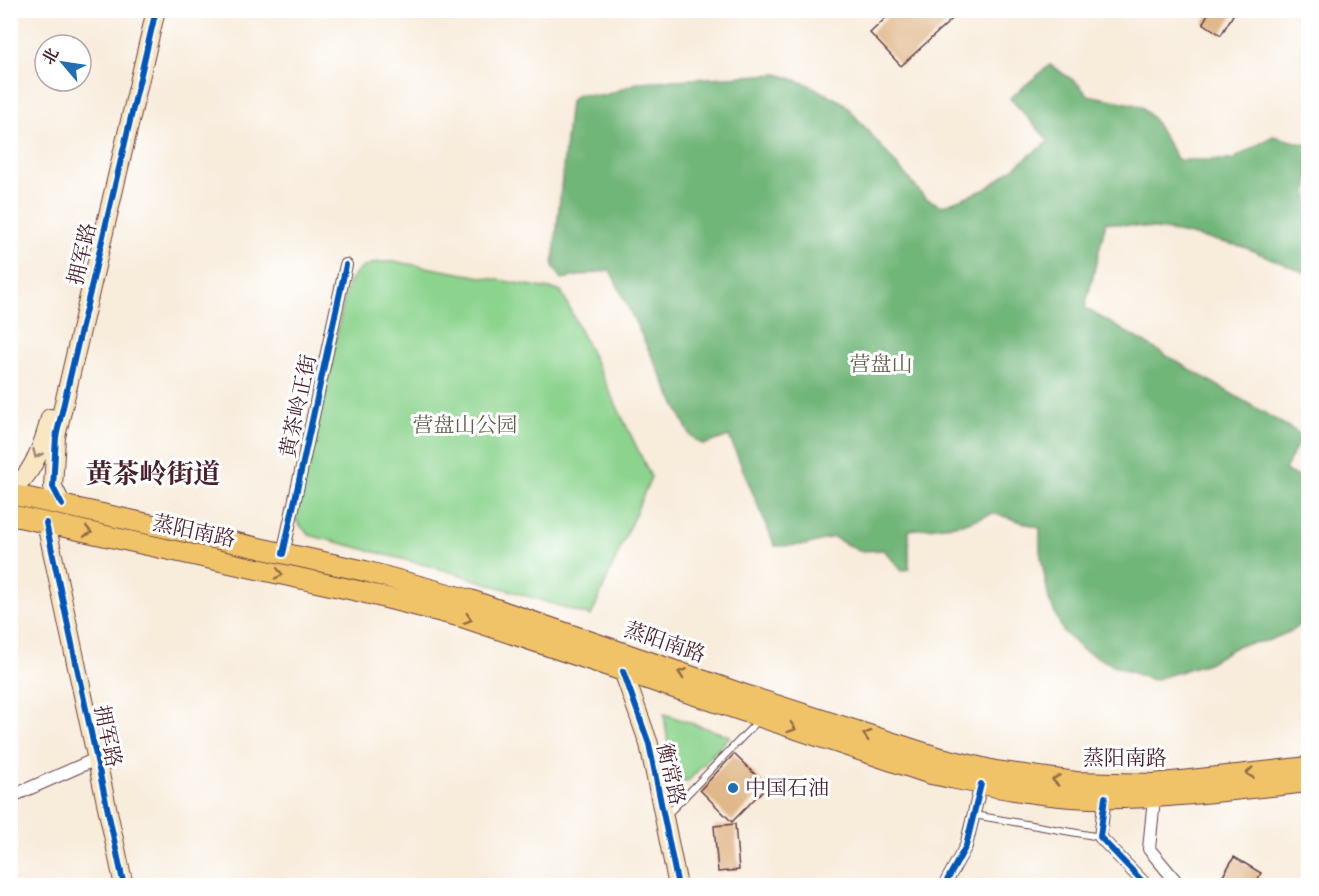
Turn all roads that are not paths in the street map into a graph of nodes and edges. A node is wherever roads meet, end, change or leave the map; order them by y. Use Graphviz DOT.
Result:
graph roads {
  1 [pos="148,10"];
  2 [pos="156,10"];
  3 [pos="345,265"];
  4 [pos="10,489"];
  5 [pos="10,494"];
  6 [pos="62,505"];
  7 [pos="10,515"];
  8 [pos="46,522"];
  9 [pos="283,554"];
  10 [pos="623,671"];
  11 [pos="761,718"];
  12 [pos="96,759"];
  13 [pos="1308,767"];
  14 [pos="1308,782"];
  15 [pos="981,784"];
  16 [pos="10,797"];
  17 [pos="1105,797"];
  18 [pos="1154,798"];
  19 [pos="974,815"];
  20 [pos="664,817"];
  21 [pos="1100,837"];
  22 [pos="124,885"];
  23 [pos="678,885"];
  24 [pos="944,885"];
  25 [pos="1147,885"];
  26 [pos="1180,885"];
  1 -- 4 [label="street, 拥军路, one-way"];
  2 -- 6 [label="street, 拥军路"];
  3 -- 9 [label="street, 黄茶岭正街"];
  5 -- 6 [label="main road, 蒸阳南路"];
  6 -- 9 [label="main road, 蒸阳南路"];
  7 -- 8 [label="main road, 蒸阳南路"];
  8 -- 10 [label="main road, 蒸阳南路, one-way"];
  8 -- 12 [label="street, 拥军路"];
  13 -- 9 [label="main road, 蒸阳南路, one-way"];
  10 -- 11 [label="main road, 蒸阳南路"];
  10 -- 20 [label="street, 衡常路"];
  11 -- 15 [label="main road, 蒸阳南路, one-way"];
  11 -- 20 [label="lane"];
  12 -- 16 [label="street"];
  12 -- 22 [label="street, 拥军路"];
  14 -- 18 [label="main road, 蒸阳南路"];
  15 -- 17 [label="main road, 蒸阳南路"];
  15 -- 19 [label="street"];
  17 -- 18 [label="main road, 蒸阳南路"];
  17 -- 21 [label="street"];
  18 -- 26 [label="street"];
  19 -- 21 [label="lane"];
  19 -- 24 [label="street"];
  20 -- 23 [label="street, 衡常路"];
  21 -- 25 [label="street"];
}
